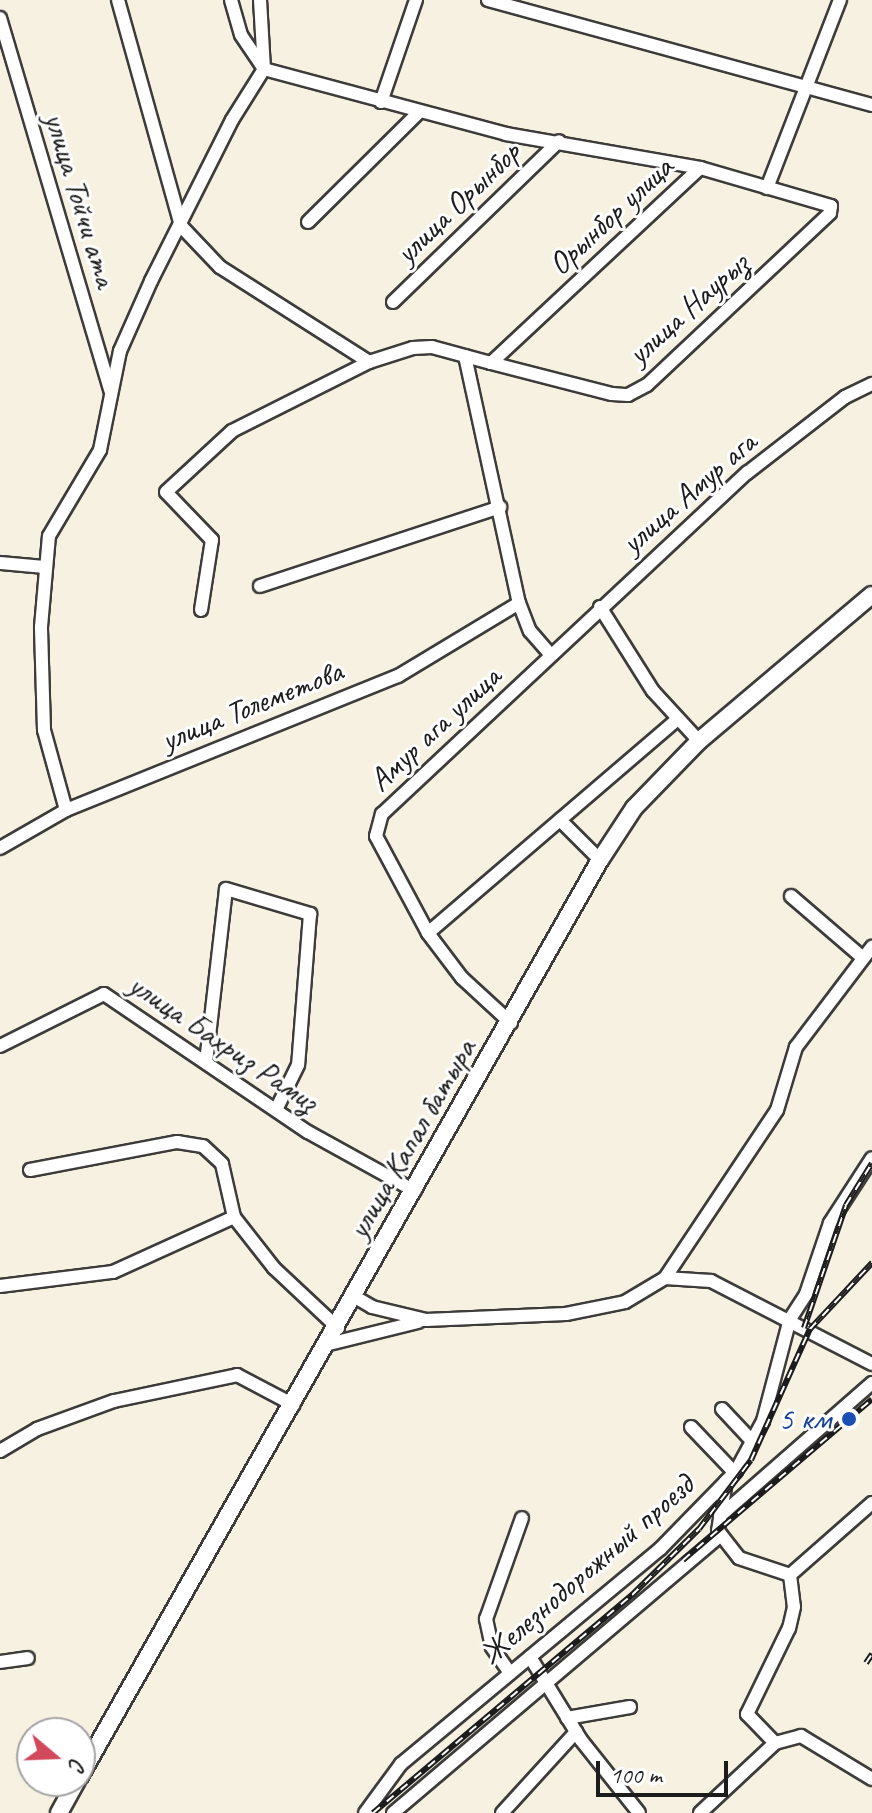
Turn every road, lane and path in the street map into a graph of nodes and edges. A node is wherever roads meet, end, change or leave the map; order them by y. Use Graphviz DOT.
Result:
graph roads {
  1 [pos="118,0"];
  2 [pos="231,0"];
  3 [pos="260,0"];
  4 [pos="416,0"];
  5 [pos="488,0"];
  6 [pos="840,0"];
  7 [pos="0,18"];
  8 [pos="264,69"];
  9 [pos="807,88"];
  10 [pos="381,102"];
  11 [pos="872,105"];
  12 [pos="418,113"];
  13 [pos="559,141"];
  14 [pos="700,168"];
  15 [pos="767,188"];
  16 [pos="832,208"];
  17 [pos="308,222"];
  18 [pos="181,226"];
  19 [pos="393,302"];
  20 [pos="465,356"];
  21 [pos="369,362"];
  22 [pos="491,363"];
  23 [pos="872,384"];
  24 [pos="112,397"];
  25 [pos="500,507"];
  26 [pos="0,563"];
  27 [pos="44,567"];
  28 [pos="260,586"];
  29 [pos="872,595"];
  30 [pos="519,603"];
  31 [pos="600,607"];
  32 [pos="201,610"];
  33 [pos="551,655"];
  34 [pos="678,719"];
  35 [pos="699,741"];
  36 [pos="66,810"];
  37 [pos="560,820"];
  38 [pos="0,848"];
  39 [pos="600,860"];
  40 [pos="791,896"];
  41 [pos="428,933"];
  42 [pos="872,947"];
  43 [pos="863,958"];
  44 [pos="511,1023"];
  45 [pos="0,1046"];
  46 [pos="206,1062"];
  47 [pos="276,1110"];
  48 [pos="872,1158"];
  49 [pos="30,1170"];
  50 [pos="415,1191"];
  51 [pos="234,1217"];
  52 [pos="665,1278"];
  53 [pos="0,1286"];
  54 [pos="355,1297"];
  55 [pos="790,1319"];
  56 [pos="426,1320"];
  57 [pos="338,1328"];
  58 [pos="329,1344"];
  59 [pos="872,1364"];
  60 [pos="872,1383"];
  61 [pos="294,1405"];
  62 [pos="722,1409"];
  63 [pos="691,1427"];
  64 [pos="752,1441"];
  65 [pos="0,1451"];
  66 [pos="730,1477"];
  67 [pos="872,1503"];
  68 [pos="720,1516"];
  69 [pos="522,1518"];
  70 [pos="721,1535"];
  71 [pos="790,1575"];
  72 [pos="530,1657"];
  73 [pos="28,1658"];
  74 [pos="0,1662"];
  75 [pos="510,1673"];
  76 [pos="546,1683"];
  77 [pos="630,1707"];
  78 [pos="567,1718"];
  79 [pos="576,1732"];
  80 [pos="775,1743"];
  81 [pos="96,1748"];
  82 [pos="872,1779"];
  83 [pos="365,1813"];
  84 [pos="393,1813"];
  85 [pos="502,1813"];
  86 [pos="639,1813"];
  87 [pos="700,1813"];
  1 -- 18 [label="street"];
  2 -- 8 [label="street"];
  3 -- 8 [label="street"];
  4 -- 10 [label="street"];
  5 -- 9 [label="street"];
  6 -- 9 [label="street"];
  7 -- 24 [label="street, улица Тойчи ата"];
  8 -- 10 [label="street, улица Орынбор"];
  8 -- 18 [label="street"];
  9 -- 11 [label="street"];
  9 -- 15 [label="street"];
  10 -- 12 [label="street, улица Орынбор"];
  12 -- 13 [label="street, улица Орынбор"];
  12 -- 17 [label="street"];
  13 -- 14 [label="street, улица Орынбор"];
  13 -- 19 [label="street, улица Орынбор"];
  14 -- 15 [label="street, Орынбор улица"];
  14 -- 22 [label="street, Орынбор улица"];
  15 -- 16 [label="street, Орынбор улица"];
  16 -- 22 [label="street, улица Наурыз"];
  18 -- 21 [label="street"];
  18 -- 24 [label="street"];
  20 -- 21 [label="street, улица Наурыз"];
  20 -- 22 [label="street, улица Наурыз"];
  20 -- 25 [label="street"];
  21 -- 32 [label="street, улица Наурыз"];
  23 -- 31 [label="street, улица Амур ага"];
  24 -- 27 [label="street"];
  25 -- 28 [label="street"];
  25 -- 30 [label="street"];
  26 -- 27 [label="street"];
  27 -- 36 [label="street"];
  29 -- 35 [label="main road, улица Капал батыра"];
  30 -- 33 [label="street"];
  30 -- 36 [label="street, улица Толеметова"];
  31 -- 33 [label="street, улица Амур ага"];
  31 -- 34 [label="street"];
  33 -- 41 [label="street, Амур ага улица"];
  34 -- 35 [label="street"];
  34 -- 37 [label="street"];
  35 -- 39 [label="main road, улица Капал батыра"];
  36 -- 38 [label="street, улица Толеметова"];
  37 -- 39 [label="street"];
  37 -- 41 [label="street"];
  39 -- 44 [label="main road, улица Капал батыра"];
  40 -- 43 [label="street"];
  41 -- 44 [label="street"];
  42 -- 43 [label="street"];
  43 -- 52 [label="street"];
  44 -- 50 [label="main road, улица Капал батыра"];
  45 -- 46 [label="street, улица Бахриз Рамиз"];
  46 -- 47 [label="street, улица Бахриз Рамиз"];
  46 -- 47 [label="street"];
  47 -- 50 [label="street, улица Бахриз Рамиз"];
  48 -- 55 [label="street, Железнодорожный проезд"];
  49 -- 51 [label="street"];
  50 -- 54 [label="main road, улица Капал батыра"];
  51 -- 53 [label="street"];
  51 -- 57 [label="street"];
  52 -- 55 [label="street"];
  52 -- 56 [label="street"];
  54 -- 56 [label="street"];
  54 -- 57 [label="main road, улица Капал батыра"];
  55 -- 59 [label="street"];
  55 -- 64 [label="street, Железнодорожный проезд"];
  56 -- 58 [label="street"];
  57 -- 58 [label="main road, улица Капал батыра"];
  58 -- 61 [label="main road, улица Капал батыра"];
  60 -- 68 [label="street"];
  61 -- 65 [label="street"];
  61 -- 81 [label="main road, улица Капал батыра"];
  62 -- 64 [label="street"];
  63 -- 66 [label="street"];
  64 -- 66 [label="street, Железнодорожный проезд"];
  66 -- 68 [label="street"];
  66 -- 72 [label="street, Железнодорожный проезд"];
  67 -- 71 [label="street"];
  68 -- 70 [label="street"];
  69 -- 75 [label="street"];
  70 -- 71 [label="street"];
  70 -- 76 [label="street"];
  71 -- 80 [label="street"];
  72 -- 75 [label="street, Железнодорожный проезд"];
  72 -- 76 [label="street"];
  73 -- 74 [label="street"];
  75 -- 83 [label="street, Железнодорожный проезд"];
  76 -- 78 [label="street"];
  76 -- 84 [label="street"];
  77 -- 78 [label="street"];
  78 -- 79 [label="street"];
  79 -- 85 [label="street"];
  79 -- 86 [label="street"];
  80 -- 82 [label="street"];
  80 -- 87 [label="street"];
}
